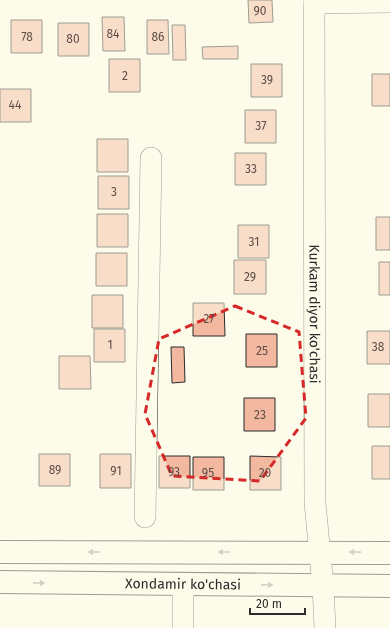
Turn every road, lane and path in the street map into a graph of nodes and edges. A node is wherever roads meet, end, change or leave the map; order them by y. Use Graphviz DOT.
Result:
graph roads {
  1 [pos="314,2"];
  2 [pos="390,2"];
  3 [pos="151,158"];
  4 [pos="144,517"];
  5 [pos="0,552"];
  6 [pos="319,552"];
  7 [pos="390,553"];
  8 [pos="0,582"];
  9 [pos="183,584"];
  10 [pos="323,586"];
  11 [pos="390,586"];
  12 [pos="183,628"];
  13 [pos="325,628"];
  1 -- 2 [label="street"];
  1 -- 6 [label="street, Kurkam diyor ko'chasi"];
  3 -- 4 [label="street"];
  6 -- 5 [label="main road, one-way"];
  7 -- 6 [label="main road, one-way"];
  6 -- 10 [label="street, Kurkam diyor ko'chasi"];
  8 -- 9 [label="main road, Xondamir ko'chasi, one-way"];
  9 -- 10 [label="main road, Xondamir ko'chasi, one-way"];
  9 -- 12 [label="street"];
  10 -- 11 [label="main road, Xondamir ko'chasi"];
  10 -- 13 [label="street, Kurkam diyor ko'chasi"];
}
